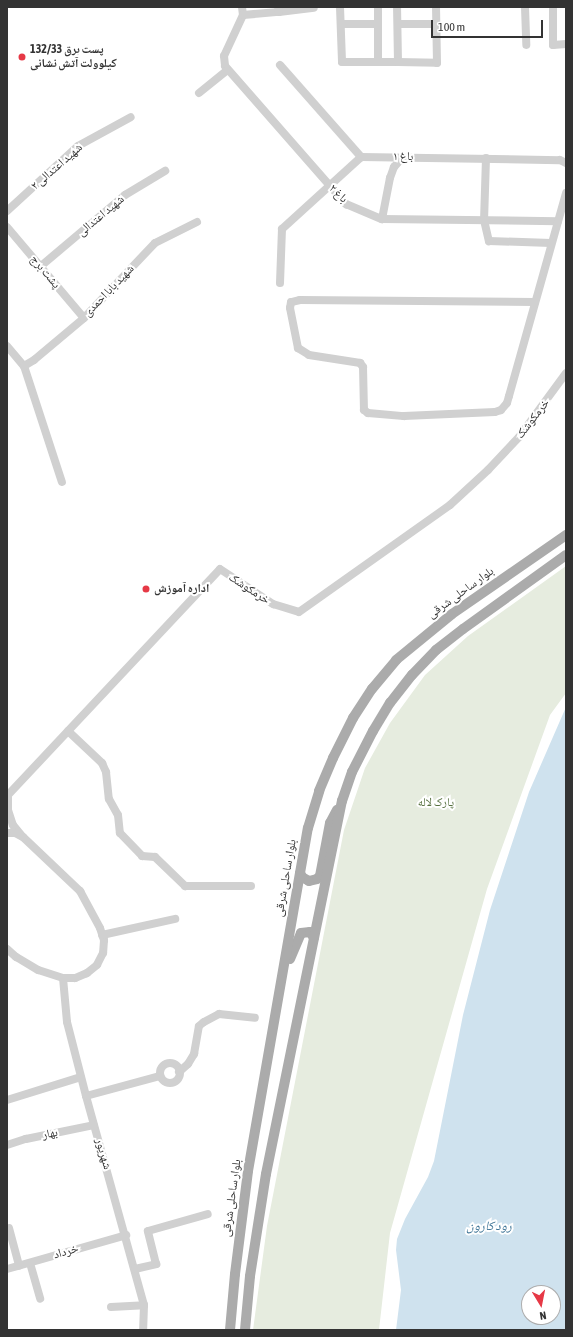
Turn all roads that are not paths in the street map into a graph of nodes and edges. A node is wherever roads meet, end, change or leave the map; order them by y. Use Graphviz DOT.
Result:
graph roads {
  1 [pos="340,7"];
  2 [pos="378,7"];
  3 [pos="398,7"];
  4 [pos="436,7"];
  5 [pos="525,7"];
  6 [pos="553,7"];
  7 [pos="314,8"];
  8 [pos="278,9"];
  9 [pos="242,11"];
  10 [pos="341,24"];
  11 [pos="378,24"];
  12 [pos="398,24"];
  13 [pos="436,24"];
  14 [pos="566,44"];
  15 [pos="526,46"];
  16 [pos="378,62"];
  17 [pos="398,62"];
  18 [pos="280,65"];
  19 [pos="227,70"];
  20 [pos="199,93"];
  21 [pos="131,116"];
  22 [pos="403,156"];
  23 [pos="361,157"];
  24 [pos="486,158"];
  25 [pos="566,163"];
  26 [pos="165,171"];
  27 [pos="329,186"];
  28 [pos="566,193"];
  29 [pos="7,211"];
  30 [pos="382,219"];
  31 [pos="484,220"];
  32 [pos="558,221"];
  33 [pos="197,222"];
  34 [pos="7,227"];
  35 [pos="551,243"];
  36 [pos="41,266"];
  37 [pos="280,283"];
  38 [pos="535,302"];
  39 [pos="84,318"];
  40 [pos="7,346"];
  41 [pos="24,366"];
  42 [pos="566,373"];
  43 [pos="62,482"];
  44 [pos="566,535"];
  45 [pos="566,555"];
  46 [pos="68,731"];
  47 [pos="8,795"];
  48 [pos="342,800"];
  49 [pos="7,833"];
  50 [pos="23,837"];
  51 [pos="300,873"];
  52 [pos="251,886"];
  53 [pos="175,919"];
  54 [pos="102,935"];
  55 [pos="314,938"];
  56 [pos="7,949"];
  57 [pos="282,977"];
  58 [pos="63,978"];
  59 [pos="255,1018"];
  60 [pos="180,1072"];
  61 [pos="160,1076"];
  62 [pos="81,1077"];
  63 [pos="86,1096"];
  64 [pos="7,1100"];
  65 [pos="94,1125"];
  66 [pos="7,1145"];
  67 [pos="208,1214"];
  68 [pos="9,1228"];
  69 [pos="126,1235"];
  70 [pos="30,1263"];
  71 [pos="19,1266"];
  72 [pos="7,1269"];
  73 [pos="135,1269"];
  74 [pos="40,1299"];
  75 [pos="144,1305"];
  76 [pos="111,1307"];
  77 [pos="143,1330"];
  78 [pos="230,1330"];
  79 [pos="245,1330"];
  1 -- 10 [label="street"];
  2 -- 11 [label="street"];
  3 -- 12 [label="street"];
  4 -- 13 [label="street"];
  5 -- 15 [label="street"];
  6 -- 14 [label="street"];
  7 -- 8 [label="street"];
  8 -- 9 [label="street"];
  9 -- 19 [label="street"];
  10 -- 11 [label="street"];
  10 -- 16 [label="street"];
  11 -- 16 [label="street"];
  12 -- 13 [label="street"];
  12 -- 17 [label="street"];
  13 -- 17 [label="street"];
  16 -- 17 [label="street"];
  18 -- 23 [label="street"];
  19 -- 20 [label="street"];
  19 -- 27 [label="street, باغ ۲"];
  21 -- 29 [label="street, شهید اعتدالی ۲"];
  22 -- 23 [label="street, باغ ۱"];
  22 -- 24 [label="street, باغ ۱"];
  22 -- 30 [label="street"];
  23 -- 27 [label="street"];
  24 -- 25 [label="street, باغ ۱"];
  24 -- 31 [label="street"];
  26 -- 36 [label="street, شهید اعتدالی"];
  27 -- 30 [label="street, باغ ۲"];
  27 -- 37 [label="street"];
  28 -- 32 [label="street"];
  30 -- 31 [label="street, باغ ۲"];
  31 -- 32 [label="street, باغ ۲"];
  31 -- 35 [label="street"];
  32 -- 35 [label="street"];
  33 -- 39 [label="street, شهید بابا احمدی"];
  34 -- 36 [label="street, پشت برج"];
  35 -- 38 [label="street"];
  36 -- 39 [label="street, پشت برج"];
  38 -- 38 [label="street"];
  39 -- 41 [label="street, شهید بابا احمدی"];
  40 -- 41 [label="street"];
  41 -- 43 [label="street"];
  42 -- 46 [label="street, خرمکوشک"];
  44 -- 51 [label="main road, بلوار ساحلی شرقی"];
  45 -- 48 [label="main road"];
  46 -- 47 [label="street, خرمکوشک"];
  46 -- 52 [label="street"];
  47 -- 50 [label="street"];
  48 -- 51 [label="main road"];
  48 -- 55 [label="main road"];
  49 -- 50 [label="street"];
  50 -- 54 [label="street"];
  51 -- 57 [label="main road, بلوار ساحلی شرقی"];
  53 -- 54 [label="street"];
  54 -- 58 [label="street"];
  55 -- 57 [label="main road"];
  55 -- 79 [label="main road"];
  56 -- 58 [label="street"];
  57 -- 78 [label="main road, بلوار ساحلی شرقی"];
  58 -- 62 [label="street, شهریور"];
  59 -- 60 [label="street"];
  60 -- 61 [label="street"];
  60 -- 61 [label="street"];
  61 -- 63 [label="street"];
  62 -- 63 [label="street, شهریور"];
  62 -- 64 [label="street"];
  63 -- 65 [label="street, شهریور"];
  65 -- 66 [label="street, بهار"];
  65 -- 69 [label="street, شهریور"];
  67 -- 73 [label="street"];
  68 -- 71 [label="street"];
  69 -- 70 [label="street, خرداد"];
  69 -- 73 [label="street, شهریور"];
  70 -- 71 [label="street, خرداد"];
  70 -- 74 [label="street"];
  71 -- 72 [label="street, خرداد"];
  73 -- 75 [label="street, شهریور"];
  75 -- 76 [label="street"];
  75 -- 77 [label="street, شهریور"];
}
